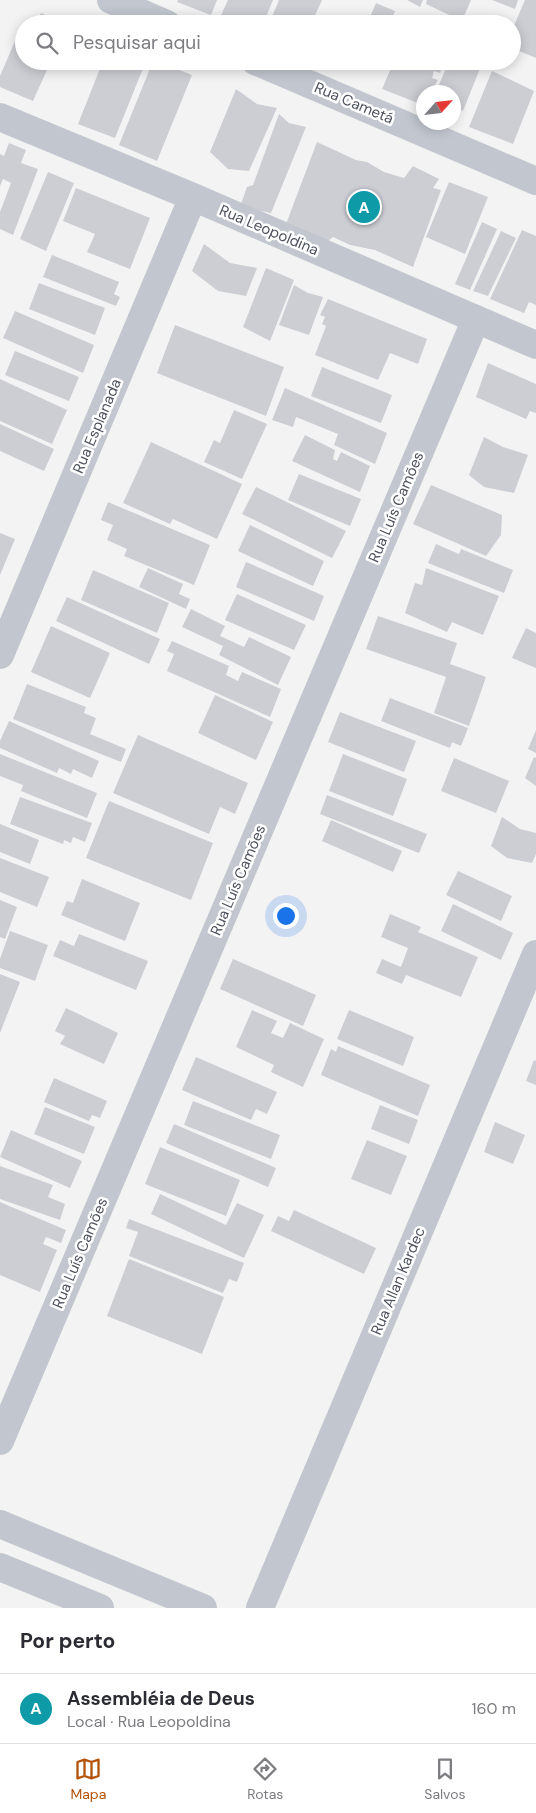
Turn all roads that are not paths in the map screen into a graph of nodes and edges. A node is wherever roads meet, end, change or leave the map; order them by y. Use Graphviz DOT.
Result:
graph roads {
  1 [pos="111,0"];
  2 [pos="146,15"];
  3 [pos="276,70"];
  4 [pos="0,117"];
  5 [pos="536,180"];
  6 [pos="193,197"];
  7 [pos="476,319"];
  8 [pos="536,344"];
  9 [pos="0,655"];
  10 [pos="536,954"];
  11 [pos="0,1441"];
  12 [pos="0,1524"];
  13 [pos="0,1566"];
  14 [pos="100,1608"];
  15 [pos="203,1608"];
  16 [pos="260,1608"];
  1 -- 2 [label="street"];
  3 -- 5 [label="street, Rua Cametá"];
  4 -- 6 [label="street, Rua Leopoldina"];
  6 -- 7 [label="street, Rua Leopoldina"];
  6 -- 9 [label="street, Rua Esplanada"];
  7 -- 8 [label="street, Rua Leopoldina"];
  7 -- 11 [label="street, Rua Luís Camões"];
  10 -- 16 [label="street, Rua Allan Kardec"];
  12 -- 15 [label="street"];
  13 -- 14 [label="street"];
}
